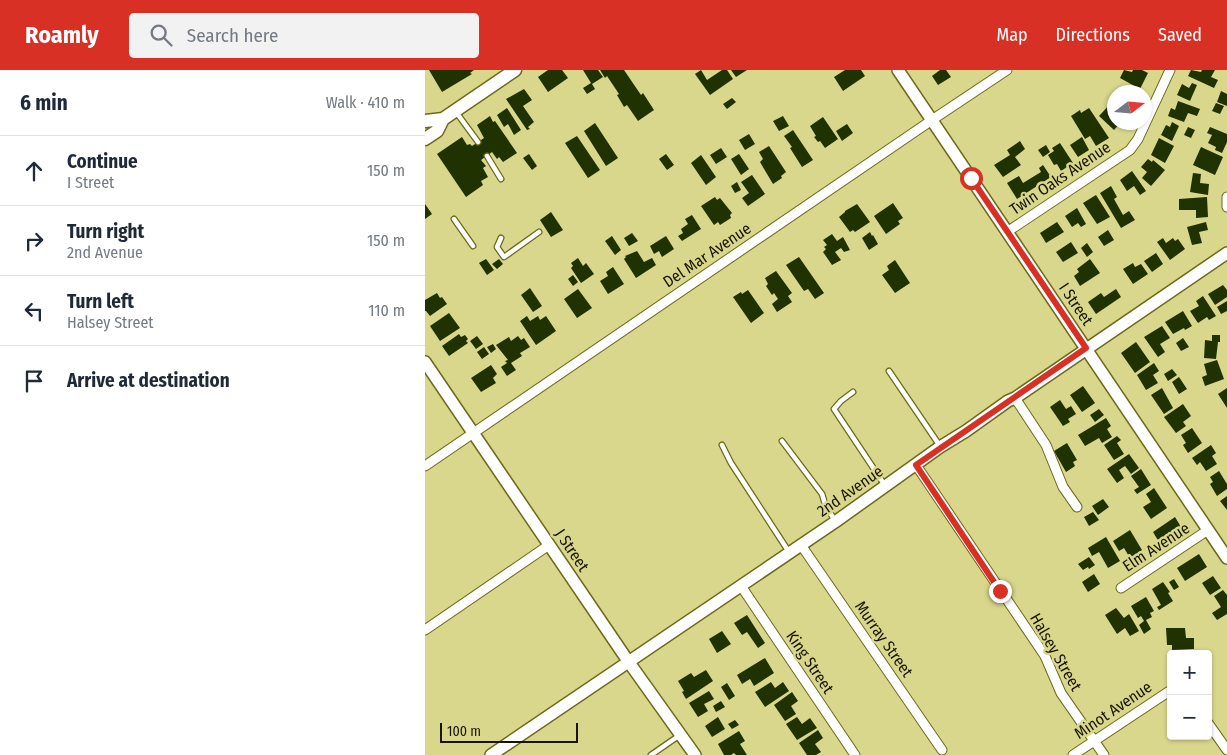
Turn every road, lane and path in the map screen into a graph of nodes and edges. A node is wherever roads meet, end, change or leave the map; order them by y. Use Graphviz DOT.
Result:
graph roads {
  1 [pos="515,70"];
  2 [pos="898,70"];
  3 [pos="1007,70"];
  4 [pos="1170,70"];
  5 [pos="456,111"];
  6 [pos="443,119"];
  7 [pos="932,120"];
  8 [pos="425,121"];
  9 [pos="425,139"];
  10 [pos="478,142"];
  11 [pos="487,156"];
  12 [pos="501,179"];
  13 [pos="1227,197"];
  14 [pos="1227,207"];
  15 [pos="454,219"];
  16 [pos="539,232"];
  17 [pos="1007,232"];
  18 [pos="501,238"];
  19 [pos="473,246"];
  20 [pos="1227,254"];
  21 [pos="1086,348"];
  22 [pos="425,362"];
  23 [pos="889,371"];
  24 [pos="853,392"];
  25 [pos="1015,398"];
  26 [pos="473,434"];
  27 [pos="782,441"];
  28 [pos="722,445"];
  29 [pos="940,447"];
  30 [pos="916,465"];
  31 [pos="425,466"];
  32 [pos="885,486"];
  33 [pos="1077,507"];
  34 [pos="835,522"];
  35 [pos="1208,530"];
  36 [pos="549,545"];
  37 [pos="801,545"];
  38 [pos="790,553"];
  39 [pos="1227,558"];
  40 [pos="741,586"];
  41 [pos="1121,588"];
  42 [pos="425,630"];
  43 [pos="628,661"];
  44 [pos="1167,693"];
  45 [pos="1212,729"];
  46 [pos="681,734"];
  47 [pos="1094,741"];
  48 [pos="942,750"];
  49 [pos="1227,750"];
  50 [pos="491,755"];
  51 [pos="651,755"];
  52 [pos="695,755"];
  53 [pos="855,755"];
  54 [pos="1073,755"];
  55 [pos="1104,755"];
  1 -- 5 [label="main road"];
  2 -- 7 [label="street, I Street"];
  3 -- 7 [label="street, Del Mar Avenue"];
  4 -- 17 [label="street, Twin Oaks Avenue"];
  5 -- 6 [label="main road"];
  5 -- 10 [label="lane"];
  6 -- 8 [label="main road"];
  6 -- 9 [label="main road"];
  7 -- 17 [label="street, I Street"];
  7 -- 26 [label="street, Del Mar Avenue"];
  11 -- 12 [label="lane"];
  13 -- 14 [label="street"];
  15 -- 19 [label="lane"];
  16 -- 18 [label="lane"];
  17 -- 21 [label="street, I Street"];
  20 -- 21 [label="street, 2nd Avenue"];
  21 -- 25 [label="street, 2nd Avenue"];
  21 -- 35 [label="street, I Street"];
  22 -- 26 [label="street, J Street"];
  23 -- 29 [label="lane"];
  24 -- 32 [label="lane"];
  25 -- 29 [label="street, 2nd Avenue"];
  25 -- 33 [label="street"];
  26 -- 31 [label="street, Del Mar Avenue"];
  26 -- 36 [label="street, J Street"];
  27 -- 34 [label="lane"];
  28 -- 38 [label="lane"];
  29 -- 30 [label="street, 2nd Avenue"];
  30 -- 32 [label="street, 2nd Avenue"];
  30 -- 47 [label="street, Halsey Street"];
  32 -- 34 [label="street, 2nd Avenue"];
  34 -- 37 [label="street, 2nd Avenue"];
  35 -- 39 [label="street, I Street"];
  35 -- 41 [label="street, Elm Avenue"];
  36 -- 42 [label="street"];
  36 -- 43 [label="street, J Street"];
  37 -- 38 [label="street, 2nd Avenue"];
  37 -- 48 [label="street, Murray Street"];
  38 -- 40 [label="street, 2nd Avenue"];
  40 -- 43 [label="street, 2nd Avenue"];
  40 -- 53 [label="street, King Street"];
  43 -- 46 [label="street, J Street"];
  43 -- 50 [label="street, 2nd Avenue"];
  44 -- 47 [label="street, Minot Avenue"];
  45 -- 49 [label="street"];
  46 -- 51 [label="lane"];
  46 -- 52 [label="street, J Street"];
  47 -- 54 [label="street, Minot Avenue"];
  47 -- 55 [label="street, Halsey Street"];
}
